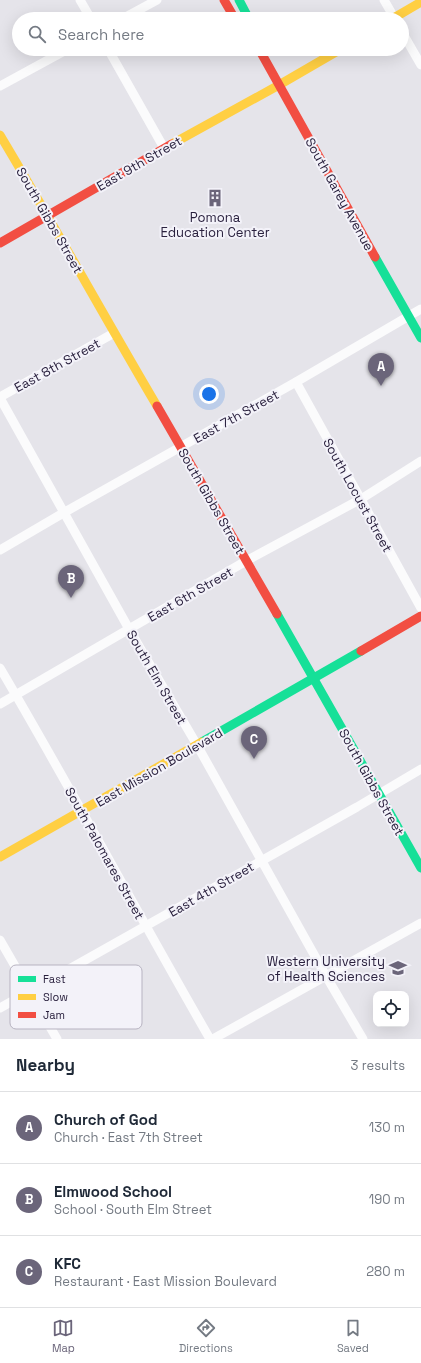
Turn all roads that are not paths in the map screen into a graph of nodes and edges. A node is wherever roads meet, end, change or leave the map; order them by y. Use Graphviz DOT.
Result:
graph roads {
  1 [pos="80,0"];
  2 [pos="157,0"];
  3 [pos="224,0"];
  4 [pos="239,0"];
  5 [pos="384,0"];
  6 [pos="421,2"];
  7 [pos="87,12"];
  8 [pos="135,12"];
  9 [pos="231,12"];
  10 [pos="245,12"];
  11 [pos="390,12"];
  12 [pos="405,12"];
  13 [pos="409,44"];
  14 [pos="55,56"];
  15 [pos="112,56"];
  16 [pos="263,56"];
  17 [pos="328,56"];
  18 [pos="421,65"];
  19 [pos="279,85"];
  20 [pos="0,86"];
  21 [pos="0,135"];
  22 [pos="164,148"];
  23 [pos="48,215"];
  24 [pos="0,243"];
  25 [pos="421,309"];
  26 [pos="408,316"];
  27 [pos="114,333"];
  28 [pos="421,338"];
  29 [pos="296,382"];
  30 [pos="0,397"];
  31 [pos="181,446"];
  32 [pos="421,461"];
  33 [pos="361,499"];
  34 [pos="64,512"];
  35 [pos="0,550"];
  36 [pos="246,561"];
  37 [pos="421,608"];
  38 [pos="421,616"];
  39 [pos="129,629"];
  40 [pos="0,668"];
  41 [pos="313,677"];
  42 [pos="16,694"];
  43 [pos="0,704"];
  44 [pos="197,746"];
  45 [pos="421,769"];
  46 [pos="379,794"];
  47 [pos="83,811"];
  48 [pos="0,856"];
  49 [pos="262,861"];
  50 [pos="421,868"];
  51 [pos="421,923"];
  52 [pos="146,927"];
  53 [pos="0,940"];
  54 [pos="15,965"];
  55 [pos="77,965"];
  56 [pos="326,976"];
  57 [pos="10,1002"];
  58 [pos="0,1008"];
  59 [pos="51,1029"];
  60 [pos="57,1039"];
  61 [pos="210,1039"];
  62 [pos="213,1039"];
  63 [pos="363,1039"];
  1 -- 7 [label="street"];
  2 -- 8 [label="street"];
  3 -- 9 [label="street"];
  4 -- 10 [label="street"];
  5 -- 11 [label="street"];
  6 -- 12 [label="street"];
  13 -- 18 [label="street"];
  14 -- 20 [label="street"];
  15 -- 22 [label="street"];
  16 -- 19 [label="street, South Garey Avenue"];
  17 -- 19 [label="street, East 9th Street"];
  19 -- 22 [label="street, East 9th Street"];
  19 -- 26 [label="street, South Garey Avenue"];
  21 -- 23 [label="street, South Gibbs Street"];
  22 -- 23 [label="street, East 9th Street"];
  23 -- 24 [label="street, East 9th Street"];
  23 -- 27 [label="street, South Gibbs Street"];
  25 -- 26 [label="street, East 7th Street"];
  26 -- 28 [label="street, South Garey Avenue"];
  26 -- 29 [label="street, East 7th Street"];
  27 -- 30 [label="street, East 8th Street"];
  27 -- 31 [label="street, South Gibbs Street"];
  29 -- 31 [label="street, East 7th Street"];
  29 -- 33 [label="street, South Locust Street"];
  30 -- 34 [label="street, South Elm Street"];
  31 -- 34 [label="street, East 7th Street"];
  31 -- 36 [label="street, South Gibbs Street"];
  32 -- 33 [label="street, East 6th Street"];
  33 -- 36 [label="street, East 6th Street"];
  33 -- 37 [label="street, South Locust Street"];
  34 -- 35 [label="street, East 7th Street"];
  34 -- 39 [label="street, South Elm Street"];
  36 -- 39 [label="street, East 6th Street"];
  36 -- 41 [label="street, South Gibbs Street"];
  38 -- 41 [label="street, East Mission Boulevard"];
  39 -- 42 [label="street, East 6th Street"];
  39 -- 44 [label="street, South Elm Street"];
  40 -- 42 [label="street, South Palomares Street"];
  41 -- 44 [label="street, East Mission Boulevard"];
  41 -- 46 [label="street, South Gibbs Street"];
  42 -- 43 [label="street, East 6th Street"];
  42 -- 47 [label="street, South Palomares Street"];
  44 -- 47 [label="street, East Mission Boulevard"];
  44 -- 49 [label="street, South Elm Street"];
  45 -- 46 [label="street, East 4th Street"];
  46 -- 49 [label="street, East 4th Street"];
  46 -- 50 [label="street, South Gibbs Street"];
  47 -- 48 [label="street, East Mission Boulevard"];
  47 -- 52 [label="street, South Palomares Street"];
  49 -- 52 [label="street, East 4th Street"];
  49 -- 56 [label="street, South Elm Street"];
  51 -- 56 [label="street"];
  52 -- 55 [label="street, East 4th Street"];
  52 -- 61 [label="street, South Palomares Street"];
  53 -- 54 [label="street"];
  56 -- 62 [label="street"];
  56 -- 63 [label="street, South Elm Street"];
  57 -- 58 [label="street, East 4th Street"];
  59 -- 60 [label="street"];
}
